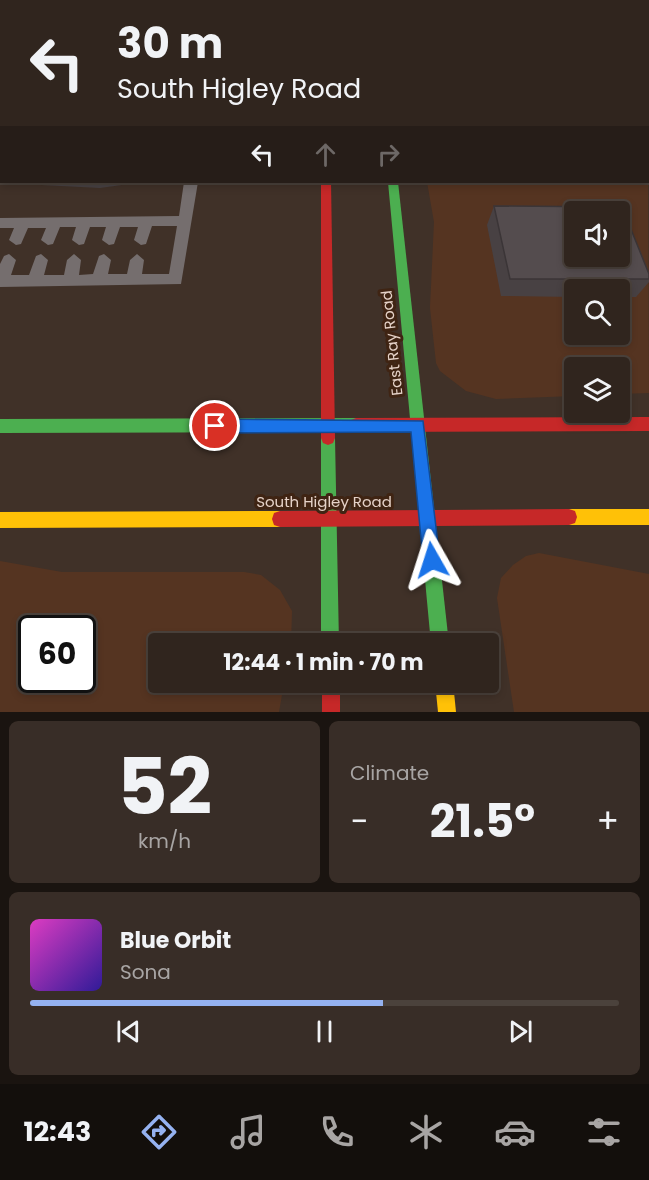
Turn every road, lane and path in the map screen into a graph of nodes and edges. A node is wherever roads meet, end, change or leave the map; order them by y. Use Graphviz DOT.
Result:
graph roads {
  1 [pos="191,183"];
  2 [pos="326,183"];
  3 [pos="393,183"];
  4 [pos="185,220"];
  5 [pos="147,221"];
  6 [pos="55,222"];
  7 [pos="86,222"];
  8 [pos="114,222"];
  9 [pos="0,223"];
  10 [pos="22,223"];
  11 [pos="16,240"];
  12 [pos="48,240"];
  13 [pos="79,240"];
  14 [pos="109,240"];
  15 [pos="141,240"];
  16 [pos="9,260"];
  17 [pos="41,260"];
  18 [pos="74,260"];
  19 [pos="104,260"];
  20 [pos="137,260"];
  21 [pos="70,280"];
  22 [pos="99,280"];
  23 [pos="134,280"];
  24 [pos="1,281"];
  25 [pos="34,281"];
  26 [pos="649,424"];
  27 [pos="418,425"];
  28 [pos="0,426"];
  29 [pos="328,427"];
  30 [pos="649,517"];
  31 [pos="328,519"];
  32 [pos="427,519"];
  33 [pos="0,520"];
  34 [pos="330,633"];
  35 [pos="439,633"];
  36 [pos="331,693"];
  37 [pos="445,693"];
  38 [pos="331,712"];
  39 [pos="447,712"];
  1 -- 4 [label="lane"];
  2 -- 29 [label="main road"];
  3 -- 27 [label="main road, East Ray Road"];
  4 -- 5 [label="lane"];
  4 -- 23 [label="lane"];
  5 -- 8 [label="lane"];
  5 -- 15 [label="lane"];
  6 -- 7 [label="lane"];
  6 -- 10 [label="lane"];
  6 -- 12 [label="lane"];
  7 -- 8 [label="lane"];
  7 -- 13 [label="lane"];
  8 -- 14 [label="lane"];
  9 -- 10 [label="lane"];
  10 -- 11 [label="lane"];
  16 -- 24 [label="lane"];
  17 -- 25 [label="lane"];
  18 -- 21 [label="lane"];
  19 -- 22 [label="lane"];
  20 -- 23 [label="lane"];
  21 -- 22 [label="lane"];
  21 -- 25 [label="lane"];
  22 -- 23 [label="lane"];
  24 -- 25 [label="lane"];
  26 -- 27 [label="main road"];
  27 -- 29 [label="main road"];
  27 -- 32 [label="main road, East Ray Road"];
  28 -- 29 [label="main road"];
  29 -- 31 [label="main road"];
  30 -- 32 [label="main road, South Higley Road"];
  31 -- 32 [label="main road, South Higley Road"];
  31 -- 33 [label="main road, South Higley Road"];
  31 -- 34 [label="main road"];
  32 -- 35 [label="main road, East Ray Road"];
  36 -- 38 [label="main road"];
  37 -- 39 [label="main road"];
}
